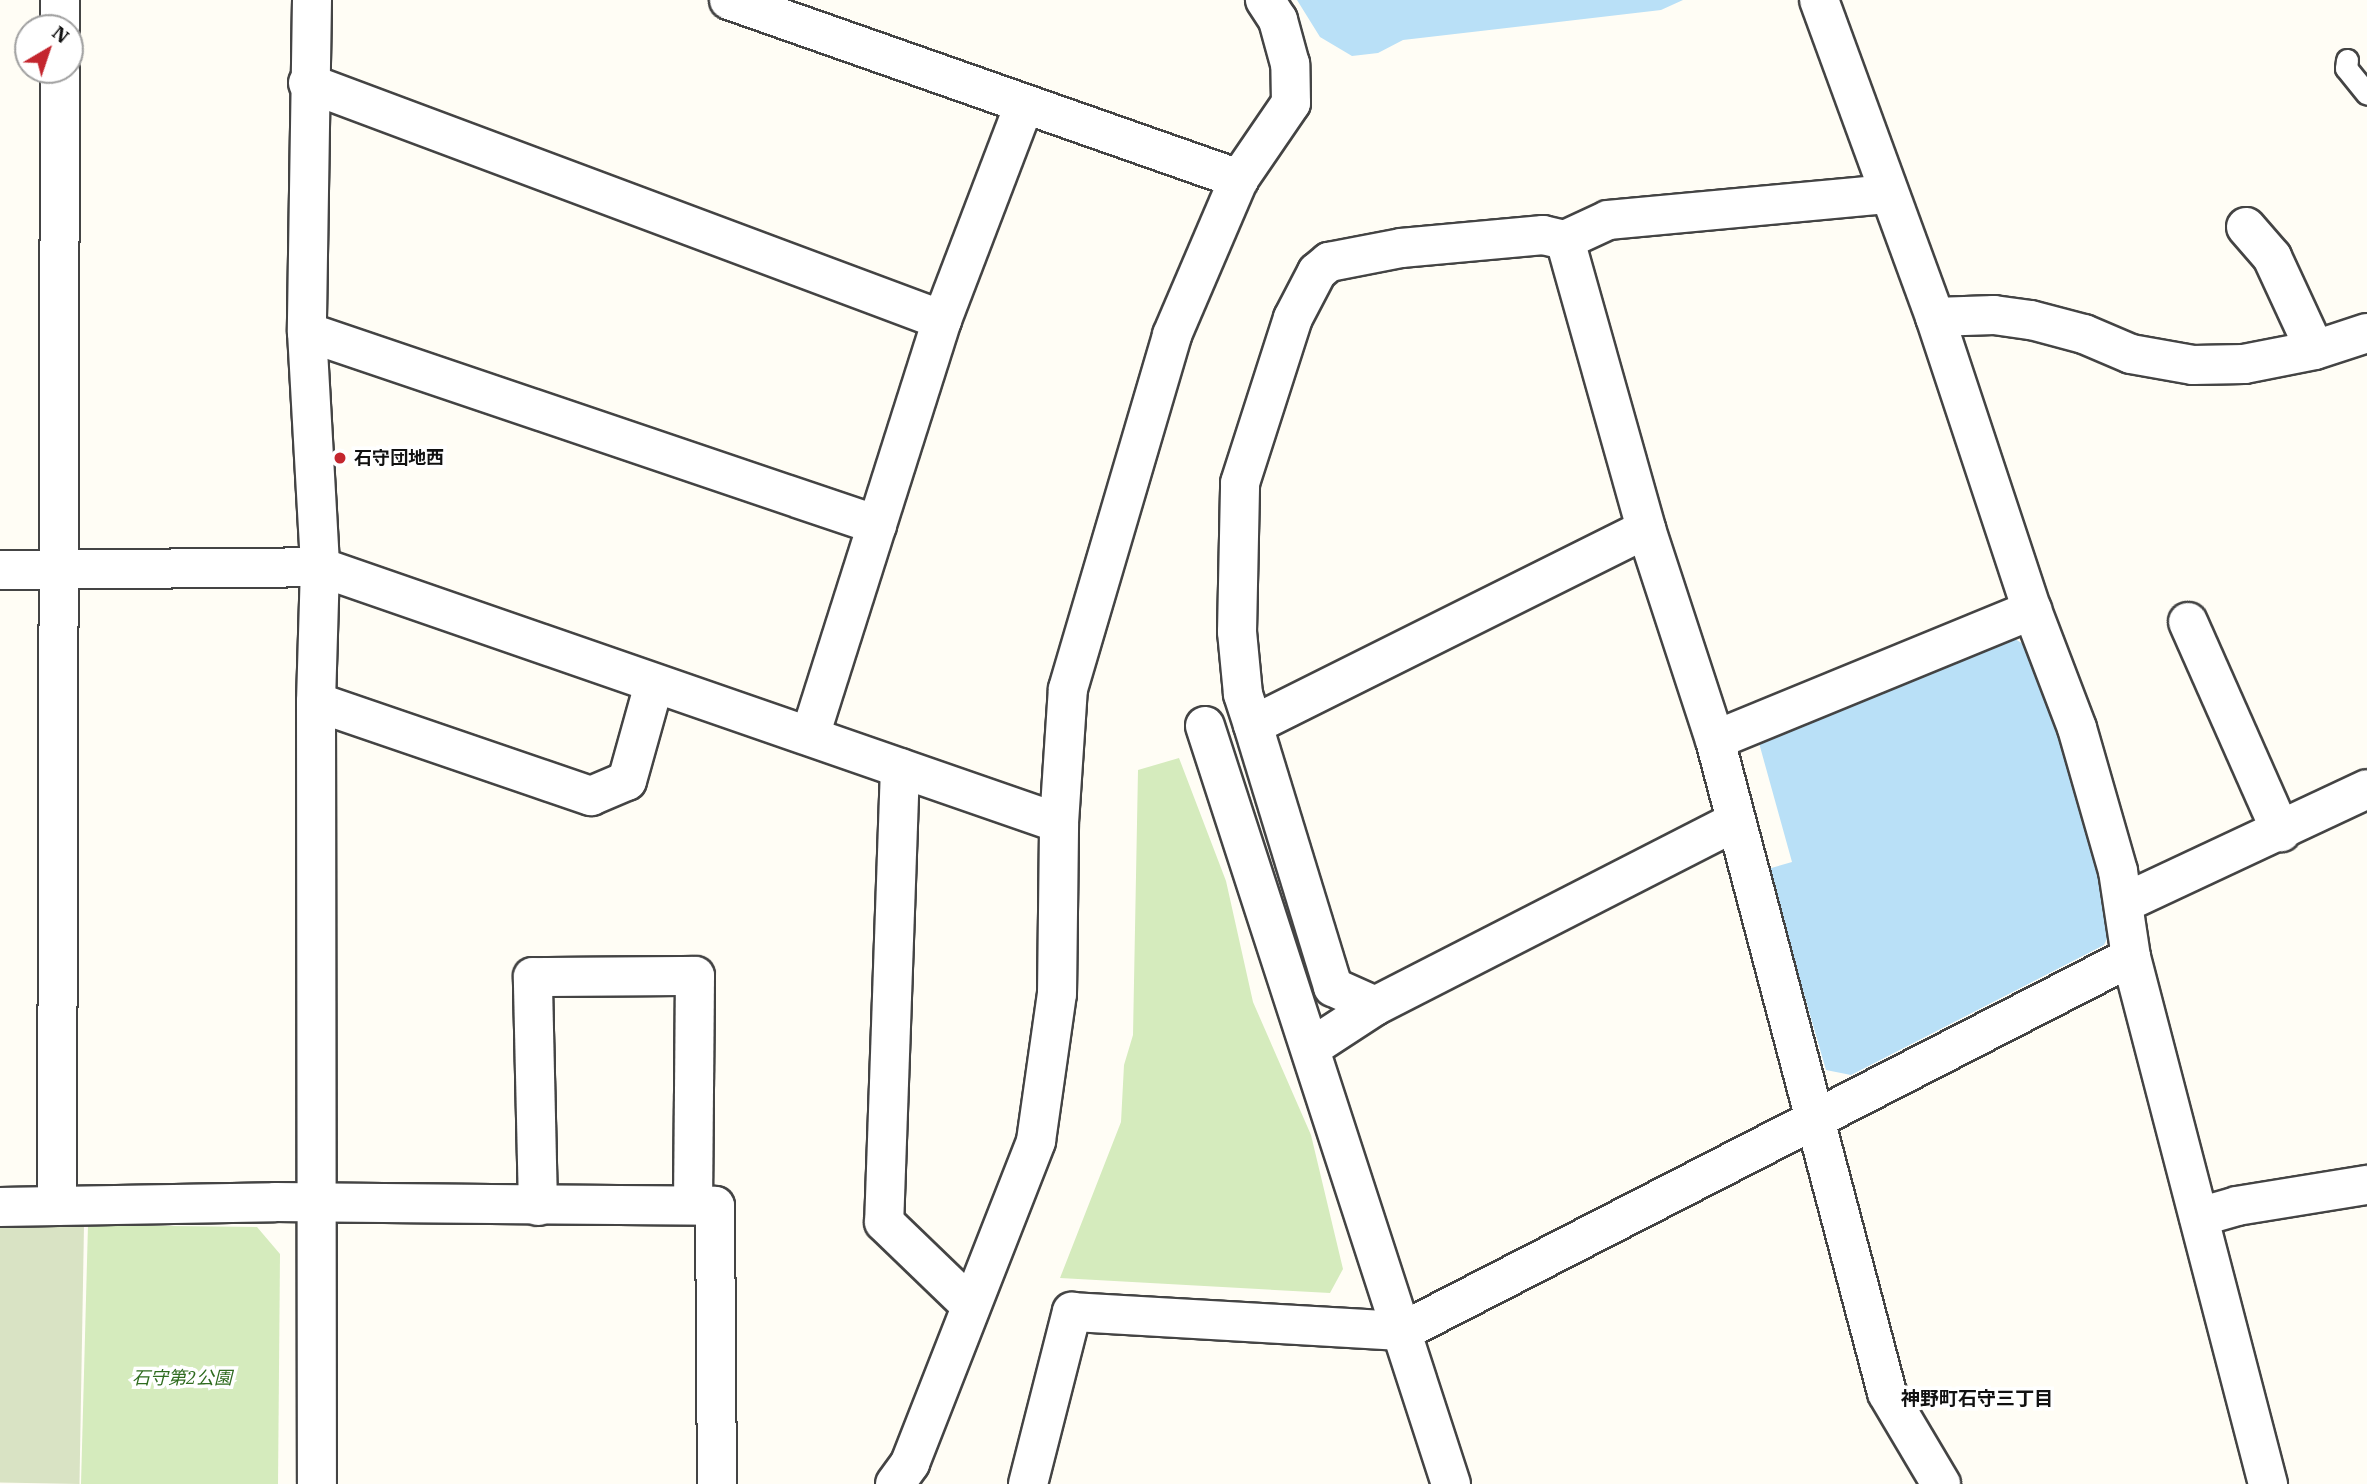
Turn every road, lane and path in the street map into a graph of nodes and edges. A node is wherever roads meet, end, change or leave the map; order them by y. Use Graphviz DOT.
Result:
graph roads {
  1 [pos="312,0"];
  2 [pos="729,0"];
  3 [pos="1265,0"];
  4 [pos="1819,0"];
  5 [pos="2347,60"];
  6 [pos="308,83"];
  7 [pos="60,84"];
  8 [pos="2367,94"];
  9 [pos="1024,105"];
  10 [pos="1239,179"];
  11 [pos="1889,194"];
  12 [pos="2246,227"];
  13 [pos="1565,240"];
  14 [pos="1935,317"];
  15 [pos="942,320"];
  16 [pos="307,332"];
  17 [pos="2367,333"];
  18 [pos="2315,350"];
  19 [pos="877,525"];
  20 [pos="1646,530"];
  21 [pos="320,567"];
  22 [pos="0,570"];
  23 [pos="59,570"];
  24 [pos="2032,610"];
  25 [pos="2188,622"];
  26 [pos="654,684"];
  27 [pos="316,702"];
  28 [pos="1253,725"];
  29 [pos="1205,726"];
  30 [pos="810,736"];
  31 [pos="1715,740"];
  32 [pos="900,768"];
  33 [pos="2367,789"];
  34 [pos="1734,822"];
  35 [pos="1059,823"];
  36 [pos="2281,832"];
  37 [pos="2124,903"];
  38 [pos="2131,957"];
  39 [pos="1375,1006"];
  40 [pos="1312,1047"];
  41 [pos="1817,1116"];
  42 [pos="2367,1185"];
  43 [pos="318,1204"];
  44 [pos="694,1205"];
  45 [pos="57,1206"];
  46 [pos="538,1206"];
  47 [pos="0,1207"];
  48 [pos="2200,1217"];
  49 [pos="969,1304"];
  50 [pos="1403,1331"];
  51 [pos="317,1484"];
  52 [pos="717,1484"];
  53 [pos="895,1484"];
  54 [pos="1028,1484"];
  55 [pos="1451,1484"];
  56 [pos="1941,1484"];
  57 [pos="2269,1484"];
  1 -- 6 [label="street"];
  2 -- 9 [label="street"];
  3 -- 10 [label="street"];
  4 -- 11 [label="street"];
  5 -- 8 [label="lane"];
  6 -- 15 [label="street"];
  6 -- 16 [label="street"];
  7 -- 23 [label="street"];
  9 -- 10 [label="street"];
  9 -- 15 [label="street"];
  10 -- 35 [label="street"];
  11 -- 13 [label="street"];
  11 -- 14 [label="street"];
  12 -- 18 [label="street"];
  13 -- 20 [label="street"];
  13 -- 28 [label="street"];
  14 -- 18 [label="street"];
  14 -- 24 [label="street"];
  15 -- 19 [label="street"];
  16 -- 19 [label="street"];
  16 -- 21 [label="street"];
  17 -- 18 [label="street"];
  19 -- 30 [label="street"];
  20 -- 28 [label="street"];
  20 -- 31 [label="street"];
  21 -- 23 [label="street"];
  21 -- 26 [label="street"];
  21 -- 27 [label="street"];
  22 -- 23 [label="street"];
  23 -- 45 [label="street"];
  24 -- 31 [label="street"];
  24 -- 37 [label="street"];
  25 -- 36 [label="street"];
  26 -- 27 [label="street"];
  26 -- 30 [label="street"];
  27 -- 43 [label="street"];
  28 -- 39 [label="street"];
  29 -- 40 [label="street"];
  30 -- 32 [label="street"];
  31 -- 34 [label="street"];
  32 -- 35 [label="street"];
  32 -- 49 [label="street"];
  33 -- 36 [label="street"];
  34 -- 39 [label="street"];
  34 -- 41 [label="street"];
  35 -- 49 [label="street"];
  36 -- 37 [label="street"];
  37 -- 38 [label="street"];
  38 -- 41 [label="street"];
  38 -- 48 [label="street"];
  39 -- 40 [label="street"];
  40 -- 50 [label="street"];
  41 -- 50 [label="street"];
  41 -- 56 [label="street"];
  42 -- 48 [label="street"];
  43 -- 45 [label="street"];
  43 -- 46 [label="street"];
  43 -- 51 [label="street"];
  44 -- 46 [label="street"];
  44 -- 46 [label="street"];
  44 -- 52 [label="street"];
  45 -- 47 [label="street"];
  48 -- 57 [label="street"];
  49 -- 53 [label="street"];
  50 -- 54 [label="street"];
  50 -- 55 [label="street"];
}
